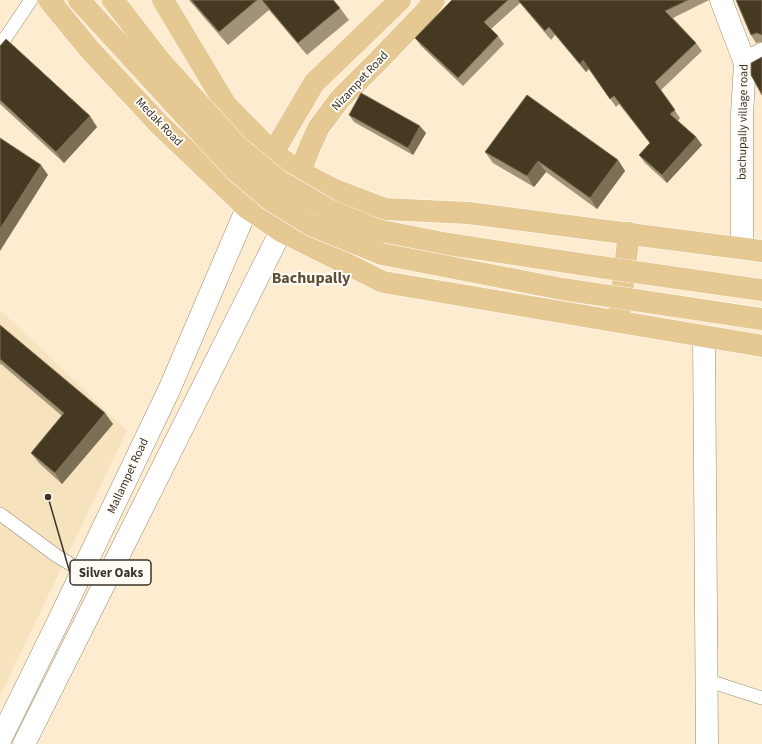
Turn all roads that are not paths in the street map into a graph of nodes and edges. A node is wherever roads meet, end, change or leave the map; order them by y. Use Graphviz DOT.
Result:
graph roads {
  1 [pos="30,0"];
  2 [pos="49,0"];
  3 [pos="80,0"];
  4 [pos="113,0"];
  5 [pos="163,0"];
  6 [pos="400,0"];
  7 [pos="434,0"];
  8 [pos="721,0"];
  9 [pos="0,46"];
  10 [pos="754,58"];
  11 [pos="273,153"];
  12 [pos="300,172"];
  13 [pos="247,208"];
  14 [pos="282,231"];
  15 [pos="629,233"];
  16 [pos="752,249"];
  17 [pos="762,290"];
  18 [pos="762,318"];
  19 [pos="618,322"];
  20 [pos="704,337"];
  21 [pos="762,346"];
  22 [pos="0,514"];
  23 [pos="82,571"];
  24 [pos="706,680"];
  25 [pos="762,698"];
  26 [pos="0,740"];
  27 [pos="24,744"];
  28 [pos="707,744"];
  1 -- 9 [label="lane"];
  2 -- 13 [label="main road, Medak Road"];
  3 -- 18 [label="main road, bridge"];
  4 -- 17 [label="main road, bridge"];
  5 -- 11 [label="main road"];
  6 -- 11 [label="main road"];
  7 -- 12 [label="main road, Nizampet Road"];
  8 -- 10 [label="main road, bachupally village road"];
  10 -- 16 [label="main road, bachupally village road"];
  11 -- 12 [label="main road"];
  12 -- 15 [label="main road"];
  13 -- 14 [label="main road, Medak Road"];
  13 -- 23 [label="main road, Mallampet Road"];
  14 -- 19 [label="main road, Medak Road"];
  14 -- 27 [label="main road"];
  15 -- 16 [label="main road"];
  15 -- 19 [label="main road"];
  19 -- 20 [label="main road, Medak Road"];
  20 -- 21 [label="main road, Medak Road"];
  20 -- 24 [label="main road"];
  22 -- 23 [label="lane"];
  23 -- 26 [label="main road, Mallampet Road"];
  24 -- 25 [label="lane"];
  24 -- 28 [label="main road"];
}
